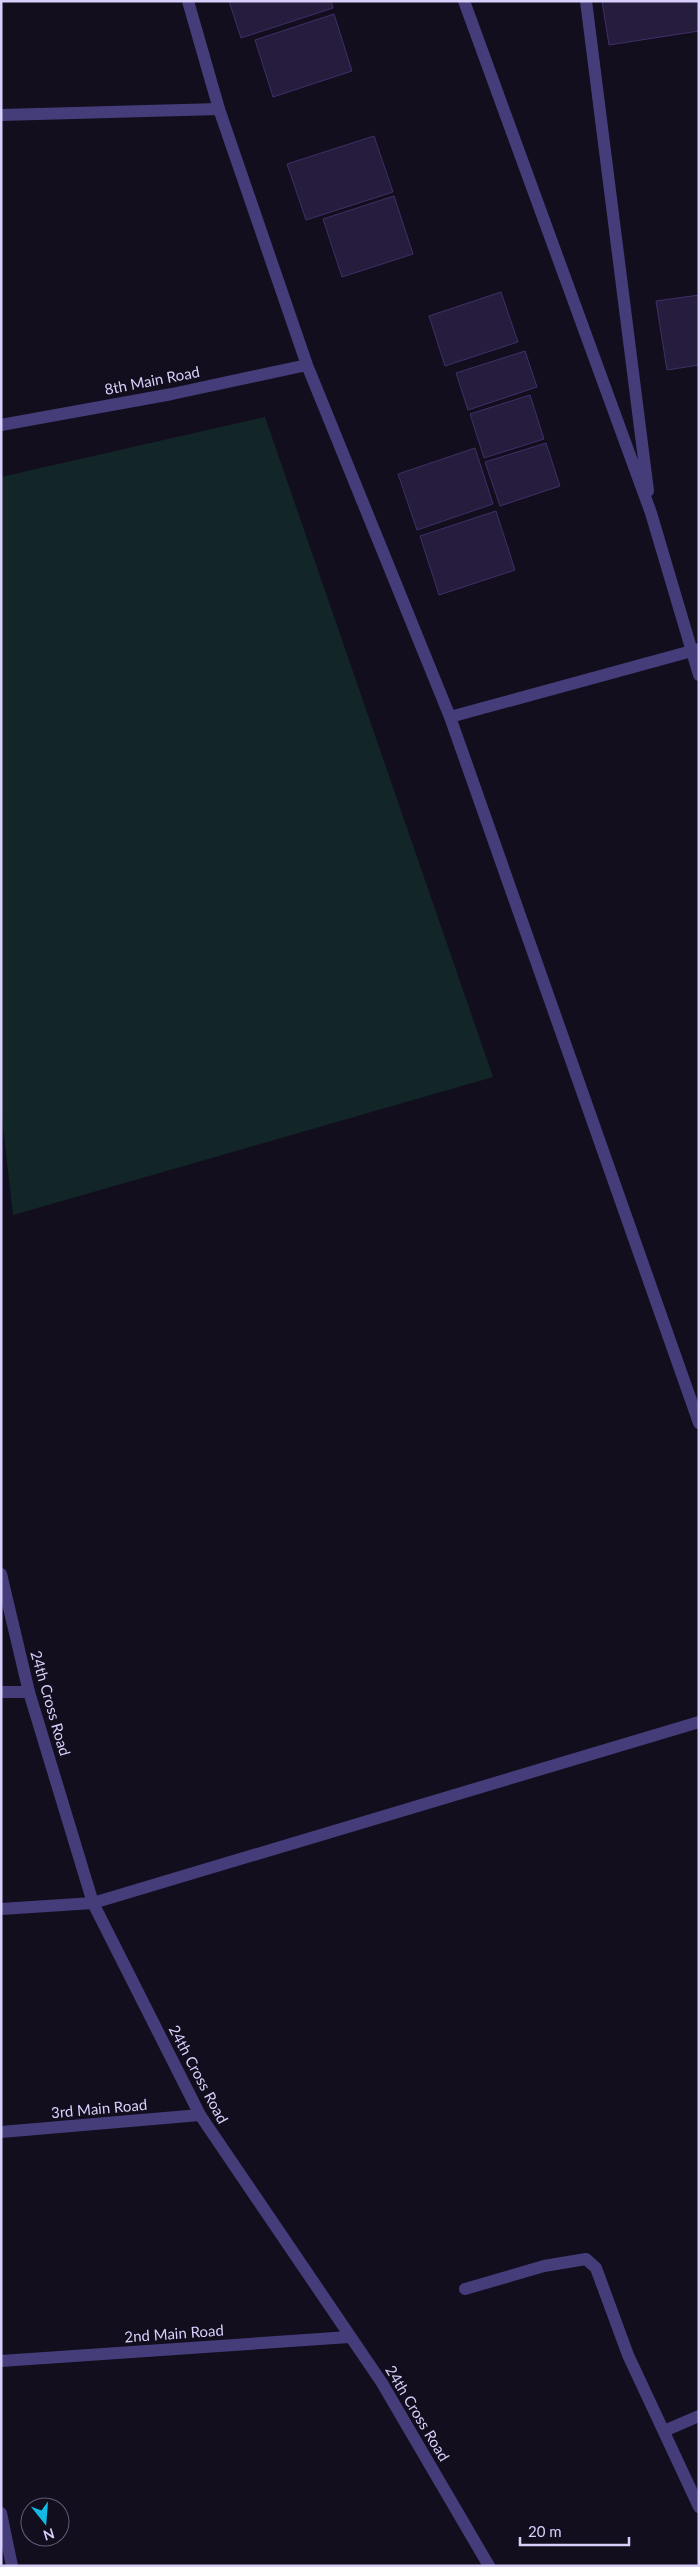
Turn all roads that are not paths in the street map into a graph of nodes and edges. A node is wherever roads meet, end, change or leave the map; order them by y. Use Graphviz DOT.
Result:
graph roads {
  1 [pos="188,1"];
  2 [pos="464,1"];
  3 [pos="586,1"];
  4 [pos="219,109"];
  5 [pos="1,115"];
  6 [pos="307,365"];
  7 [pos="1,425"];
  8 [pos="651,513"];
  9 [pos="694,649"];
  10 [pos="699,675"];
  11 [pos="450,717"];
  12 [pos="699,1423"];
  13 [pos="1,1574"];
  14 [pos="1,1692"];
  15 [pos="29,1692"];
  16 [pos="699,1722"];
  17 [pos="93,1903"];
  18 [pos="1,1909"];
  19 [pos="200,2115"];
  20 [pos="1,2132"];
  21 [pos="465,2289"];
  22 [pos="349,2338"];
  23 [pos="1,2361"];
  24 [pos="699,2416"];
  25 [pos="664,2431"];
  26 [pos="699,2507"];
  27 [pos="1,2514"];
  28 [pos="12,2566"];
  29 [pos="490,2566"];
  1 -- 4 [label="street"];
  2 -- 8 [label="street"];
  3 -- 8 [label="street"];
  4 -- 5 [label="street"];
  4 -- 6 [label="street"];
  6 -- 7 [label="street, 8th Main Road"];
  6 -- 11 [label="street"];
  8 -- 9 [label="street"];
  9 -- 10 [label="street"];
  9 -- 11 [label="street"];
  11 -- 12 [label="street"];
  13 -- 15 [label="street, 24th Cross Road"];
  14 -- 15 [label="street"];
  15 -- 17 [label="street, 24th Cross Road"];
  16 -- 17 [label="street"];
  17 -- 18 [label="street"];
  17 -- 19 [label="street, 24th Cross Road"];
  19 -- 20 [label="street, 3rd Main Road"];
  19 -- 22 [label="street, 24th Cross Road"];
  21 -- 25 [label="street"];
  22 -- 23 [label="street, 2nd Main Road"];
  22 -- 29 [label="street, 24th Cross Road"];
  24 -- 25 [label="street"];
  25 -- 26 [label="street"];
  27 -- 28 [label="street"];
}
